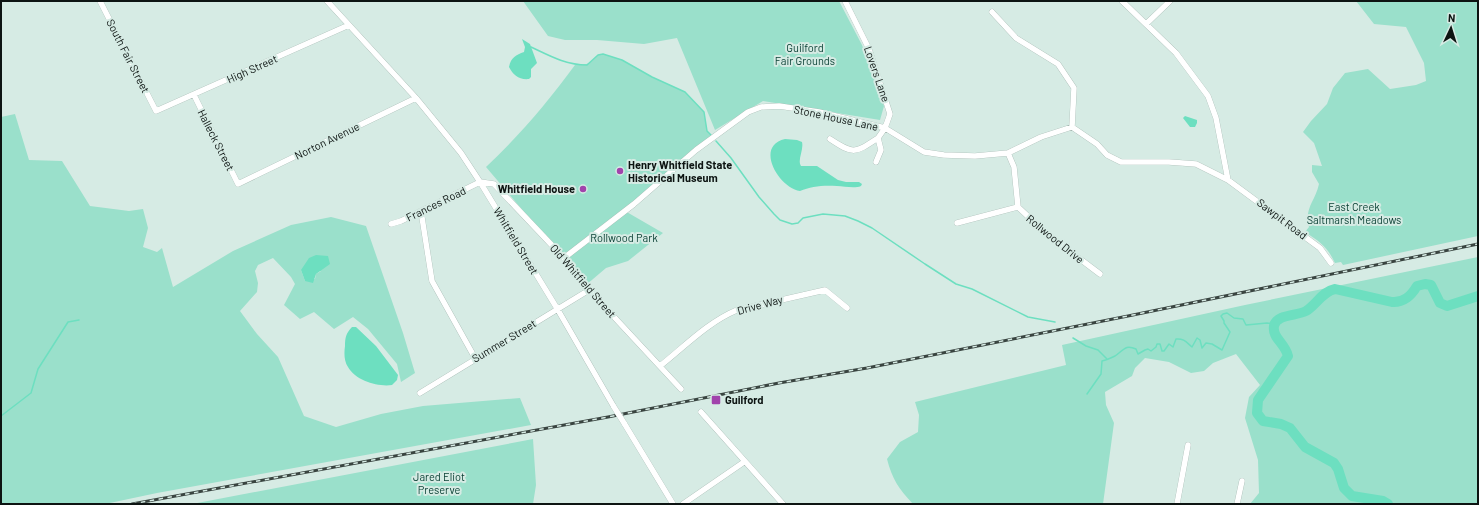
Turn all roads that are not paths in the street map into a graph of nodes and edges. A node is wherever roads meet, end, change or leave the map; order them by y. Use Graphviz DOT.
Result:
graph roads {
  1 [pos="100,1"];
  2 [pos="327,1"];
  3 [pos="845,1"];
  4 [pos="1122,1"];
  5 [pos="1170,1"];
  6 [pos="992,12"];
  7 [pos="1146,24"];
  8 [pos="349,25"];
  9 [pos="194,95"];
  10 [pos="416,98"];
  11 [pos="156,111"];
  12 [pos="1072,127"];
  13 [pos="885,128"];
  14 [pos="878,138"];
  15 [pos="830,139"];
  16 [pos="1008,153"];
  17 [pos="876,162"];
  18 [pos="1228,180"];
  19 [pos="480,182"];
  20 [pos="238,184"];
  21 [pos="1018,207"];
  22 [pos="421,211"];
  23 [pos="957,222"];
  24 [pos="391,224"];
  25 [pos="564,258"];
  26 [pos="1331,263"];
  27 [pos="1100,274"];
  28 [pos="589,290"];
  29 [pos="847,308"];
  30 [pos="558,310"];
  31 [pos="475,358"];
  32 [pos="660,366"];
  33 [pos="681,389"];
  34 [pos="420,393"];
  35 [pos="701,412"];
  36 [pos="1188,445"];
  37 [pos="744,462"];
  38 [pos="1242,481"];
  39 [pos="673,504"];
  40 [pos="683,504"];
  41 [pos="783,504"];
  42 [pos="1177,504"];
  43 [pos="1237,504"];
  1 -- 11 [label="street, South Fair Street"];
  2 -- 8 [label="street, Whitfield Street"];
  3 -- 13 [label="street, Lovers Lane"];
  4 -- 7 [label="street"];
  5 -- 7 [label="street"];
  6 -- 12 [label="street"];
  7 -- 18 [label="street"];
  8 -- 9 [label="street, High Street"];
  8 -- 10 [label="street, Whitfield Street"];
  9 -- 11 [label="street, High Street"];
  9 -- 20 [label="street, Halleck Street"];
  10 -- 19 [label="street, Whitfield Street"];
  10 -- 20 [label="street, Norton Avenue"];
  12 -- 16 [label="street, Stone House Lane"];
  12 -- 18 [label="street"];
  13 -- 14 [label="street"];
  13 -- 16 [label="street, Stone House Lane"];
  13 -- 25 [label="street, Stone House Lane"];
  14 -- 15 [label="street"];
  14 -- 17 [label="street"];
  16 -- 21 [label="street, Rollwood Drive"];
  18 -- 26 [label="street, Sawpit Road"];
  19 -- 22 [label="street, Frances Road"];
  19 -- 25 [label="street, Old Whitfield Street"];
  19 -- 30 [label="street, Whitfield Street"];
  21 -- 23 [label="street"];
  21 -- 27 [label="street, Rollwood Drive"];
  22 -- 24 [label="street, Frances Road"];
  22 -- 31 [label="street"];
  25 -- 28 [label="street, Old Whitfield Street"];
  28 -- 30 [label="street, Summer Street"];
  28 -- 32 [label="street, Old Whitfield Street"];
  29 -- 32 [label="street, Drive Way"];
  30 -- 31 [label="street, Summer Street"];
  30 -- 39 [label="street, Whitfield Street, bridge"];
  31 -- 34 [label="street, Summer Street"];
  32 -- 33 [label="street, Old Whitfield Street"];
  35 -- 37 [label="street"];
  36 -- 42 [label="street"];
  37 -- 40 [label="street"];
  37 -- 41 [label="street"];
  38 -- 43 [label="street"];
}
